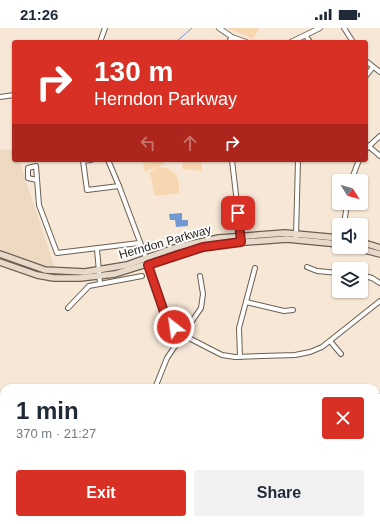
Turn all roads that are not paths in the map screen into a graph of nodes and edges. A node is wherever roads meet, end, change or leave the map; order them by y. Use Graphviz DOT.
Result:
graph roads {
  1 [pos="105,28"];
  2 [pos="219,28"];
  3 [pos="320,28"];
  4 [pos="344,28"];
  5 [pos="306,36"];
  6 [pos="232,37"];
  7 [pos="101,40"];
  8 [pos="230,40"];
  9 [pos="240,40"];
  10 [pos="296,40"];
  11 [pos="309,40"];
  12 [pos="352,40"];
  13 [pos="368,63"];
  14 [pos="372,67"];
  15 [pos="380,72"];
  16 [pos="368,73"];
  17 [pos="12,95"];
  18 [pos="0,97"];
  19 [pos="380,136"];
  20 [pos="368,145"];
  21 [pos="368,147"];
  22 [pos="380,156"];
  23 [pos="83,162"];
  24 [pos="109,162"];
  25 [pos="232,162"];
  26 [pos="298,162"];
  27 [pos="358,162"];
  28 [pos="354,174"];
  29 [pos="37,180"];
  30 [pos="119,186"];
  31 [pos="296,236"];
  32 [pos="332,238"];
  33 [pos="241,239"];
  34 [pos="140,243"];
  35 [pos="332,243"];
  36 [pos="368,244"];
  37 [pos="380,248"];
  38 [pos="96,249"];
  39 [pos="368,251"];
  40 [pos="0,254"];
  41 [pos="380,254"];
  42 [pos="0,262"];
  43 [pos="147,262"];
  44 [pos="307,266"];
  45 [pos="255,268"];
  46 [pos="332,272"];
  47 [pos="99,274"];
  48 [pos="142,276"];
  49 [pos="200,276"];
  50 [pos="368,277"];
  51 [pos="380,283"];
  52 [pos="100,284"];
  53 [pos="380,301"];
  54 [pos="246,302"];
  55 [pos="68,308"];
  56 [pos="293,310"];
  57 [pos="183,335"];
  58 [pos="330,341"];
  59 [pos="340,354"];
  60 [pos="240,357"];
  61 [pos="157,384"];
  1 -- 7 [label="street"];
  2 -- 6 [label="street"];
  3 -- 5 [label="street"];
  4 -- 12 [label="street"];
  5 -- 10 [label="street"];
  5 -- 11 [label="street"];
  6 -- 8 [label="street"];
  6 -- 9 [label="street"];
  13 -- 14 [label="street"];
  14 -- 15 [label="street"];
  14 -- 16 [label="street"];
  17 -- 18 [label="street"];
  19 -- 20 [label="street"];
  21 -- 22 [label="street"];
  23 -- 30 [label="street"];
  24 -- 30 [label="street"];
  25 -- 33 [label="street"];
  26 -- 31 [label="street"];
  27 -- 28 [label="street"];
  29 -- 38 [label="street"];
  30 -- 34 [label="street"];
  31 -- 32 [label="main road, Herndon Parkway"];
  31 -- 33 [label="main road, Herndon Parkway"];
  31 -- 35 [label="main road, Herndon Parkway"];
  33 -- 43 [label="main road, Herndon Parkway"];
  34 -- 38 [label="street"];
  34 -- 43 [label="street"];
  36 -- 37 [label="main road"];
  38 -- 47 [label="street"];
  39 -- 41 [label="main road"];
  40 -- 47 [label="main road, Herndon Parkway"];
  42 -- 47 [label="main road, Herndon Parkway"];
  43 -- 47 [label="main road, Herndon Parkway"];
  43 -- 57 [label="street"];
  44 -- 46 [label="street"];
  45 -- 54 [label="street"];
  47 -- 52 [label="street"];
  48 -- 52 [label="street"];
  49 -- 57 [label="street"];
  50 -- 51 [label="street"];
  52 -- 55 [label="street"];
  53 -- 58 [label="street"];
  54 -- 56 [label="street"];
  54 -- 60 [label="street"];
  57 -- 60 [label="street"];
  57 -- 61 [label="street"];
  58 -- 59 [label="street"];
  58 -- 60 [label="street"];
}
